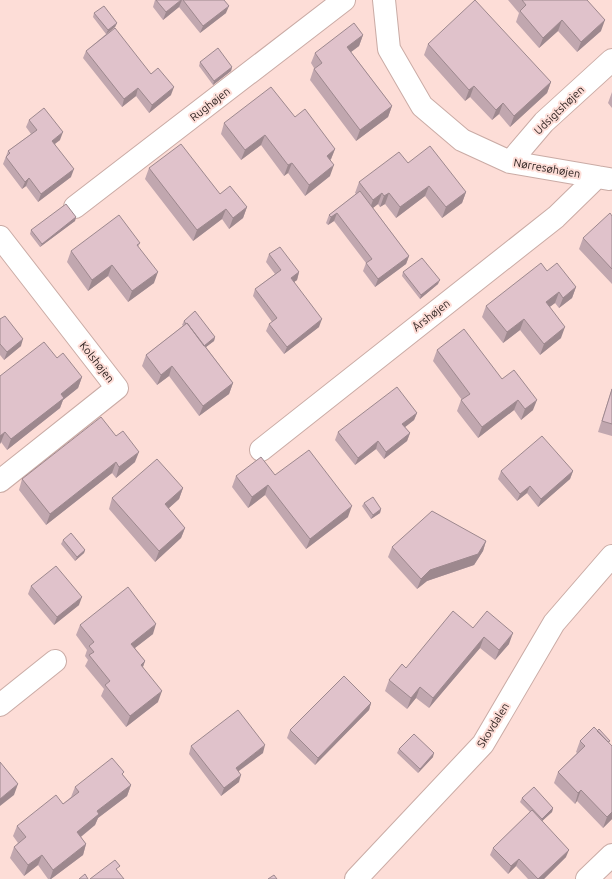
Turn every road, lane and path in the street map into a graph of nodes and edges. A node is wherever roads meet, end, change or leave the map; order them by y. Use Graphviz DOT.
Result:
graph roads {
  1 [pos="344,0"];
  2 [pos="384,0"];
  3 [pos="612,60"];
  4 [pos="510,162"];
  5 [pos="605,178"];
  6 [pos="76,207"];
  7 [pos="0,237"];
  8 [pos="261,450"];
  9 [pos="0,481"];
  10 [pos="612,556"];
  11 [pos="55,661"];
  12 [pos="0,705"];
  13 [pos="612,855"];
  14 [pos="356,879"];
  15 [pos="587,879"];
  1 -- 6 [label="street, Rughøjen"];
  2 -- 4 [label="street, Nørresøhøjen"];
  3 -- 4 [label="street, Udsigtshøjen"];
  4 -- 5 [label="street, Nørresøhøjen"];
  5 -- 8 [label="street, Årshøjen"];
  7 -- 9 [label="street, Kolshøjen"];
  10 -- 14 [label="street, Skovdalen"];
  11 -- 12 [label="street"];
  13 -- 15 [label="street"];
}
